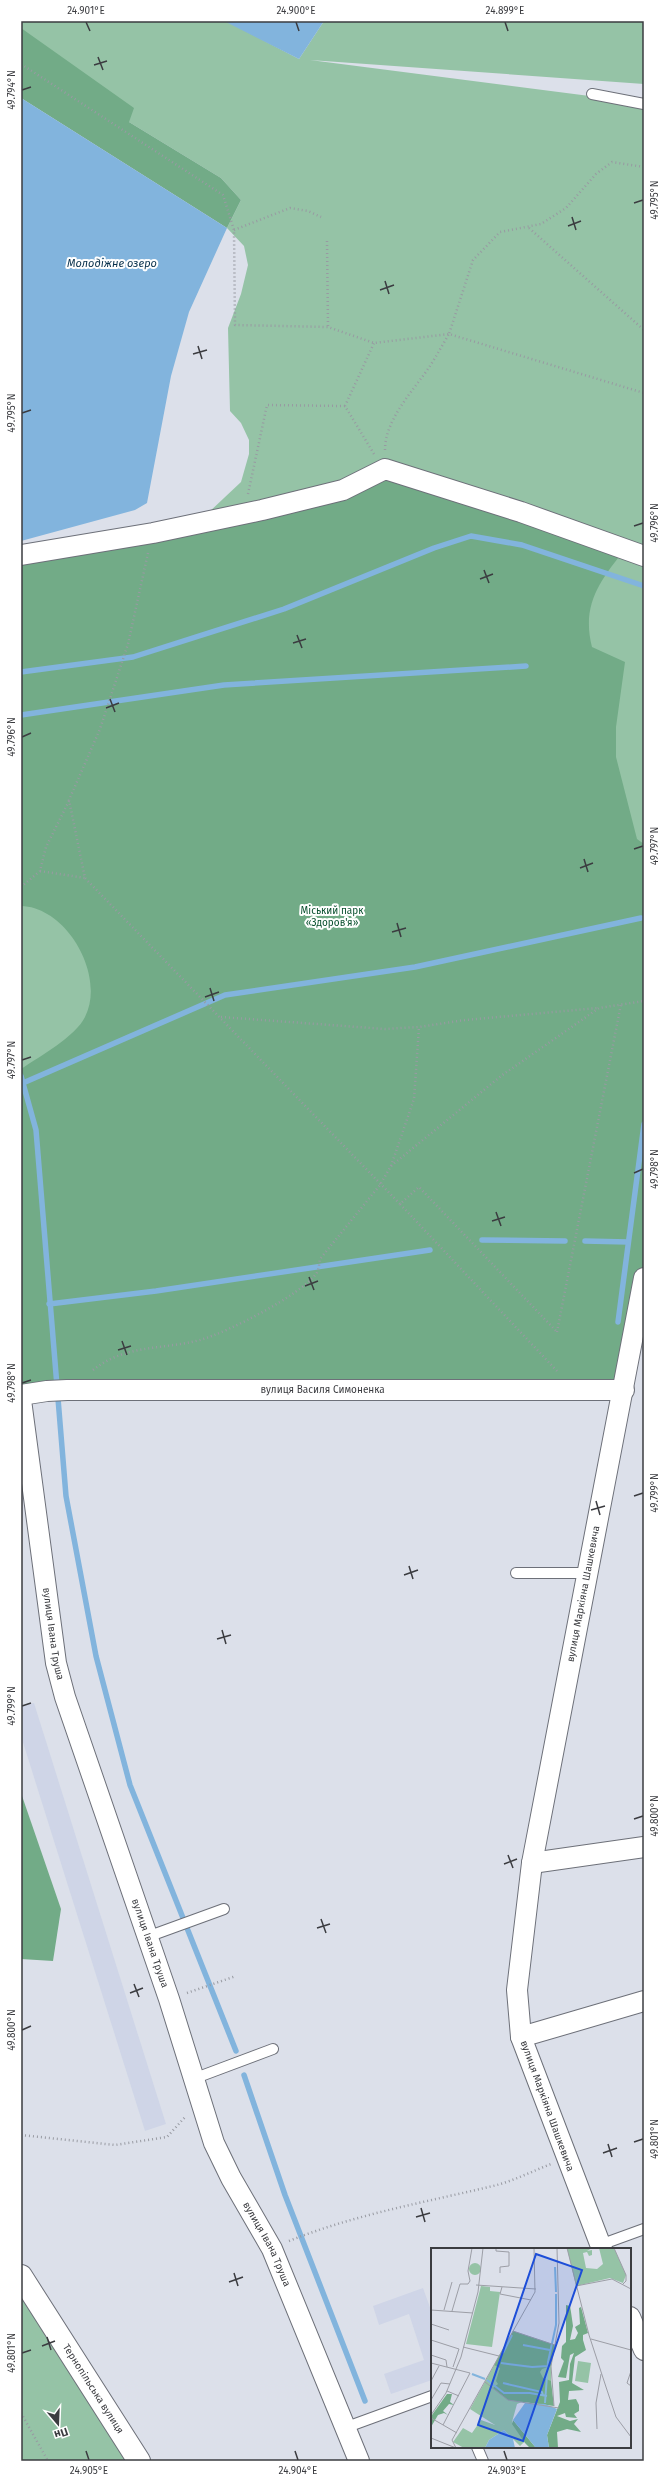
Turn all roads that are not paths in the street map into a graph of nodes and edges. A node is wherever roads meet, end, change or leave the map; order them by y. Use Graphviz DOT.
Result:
graph roads {
  1 [pos="592,94"];
  2 [pos="644,104"];
  3 [pos="21,555"];
  4 [pos="644,556"];
  5 [pos="644,1278"];
  6 [pos="624,1390"];
  7 [pos="21,1395"];
  8 [pos="21,1400"];
  9 [pos="516,1573"];
  10 [pos="586,1573"];
  11 [pos="644,1847"];
  12 [pos="532,1863"];
  13 [pos="224,1909"];
  14 [pos="147,1937"];
  15 [pos="644,2001"];
  16 [pos="521,2037"];
  17 [pos="273,2049"];
  18 [pos="193,2079"];
  19 [pos="644,2229"];
  20 [pos="601,2247"];
  21 [pos="21,2276"];
  22 [pos="631,2319"];
  23 [pos="644,2350"];
  24 [pos="431,2396"];
  25 [pos="347,2427"];
  26 [pos="477,2448"];
  27 [pos="139,2461"];
  28 [pos="359,2461"];
  29 [pos="483,2461"];
  1 -- 2 [label="lane"];
  3 -- 4 [label="street"];
  5 -- 6 [label="street, вулиця Маркіяна Шашкевича"];
  6 -- 7 [label="street, вулиця Василя Симоненка"];
  6 -- 10 [label="street, вулиця Маркіяна Шашкевича"];
  8 -- 14 [label="street, вулиця Івана Труша"];
  9 -- 10 [label="lane"];
  10 -- 12 [label="street, вулиця Маркіяна Шашкевича"];
  11 -- 12 [label="street"];
  12 -- 16 [label="street, вулиця Маркіяна Шашкевича"];
  13 -- 14 [label="lane"];
  14 -- 18 [label="street, вулиця Івана Труша"];
  15 -- 16 [label="street"];
  16 -- 20 [label="street, вулиця Маркіяна Шашкевича"];
  17 -- 18 [label="lane"];
  18 -- 25 [label="street, вулиця Івана Труша"];
  19 -- 20 [label="lane"];
  21 -- 27 [label="street, Тернопільська вулиця"];
  22 -- 23 [label="street"];
  24 -- 25 [label="lane"];
  25 -- 28 [label="street, вулиця Івана Труша"];
  26 -- 29 [label="lane"];
}
